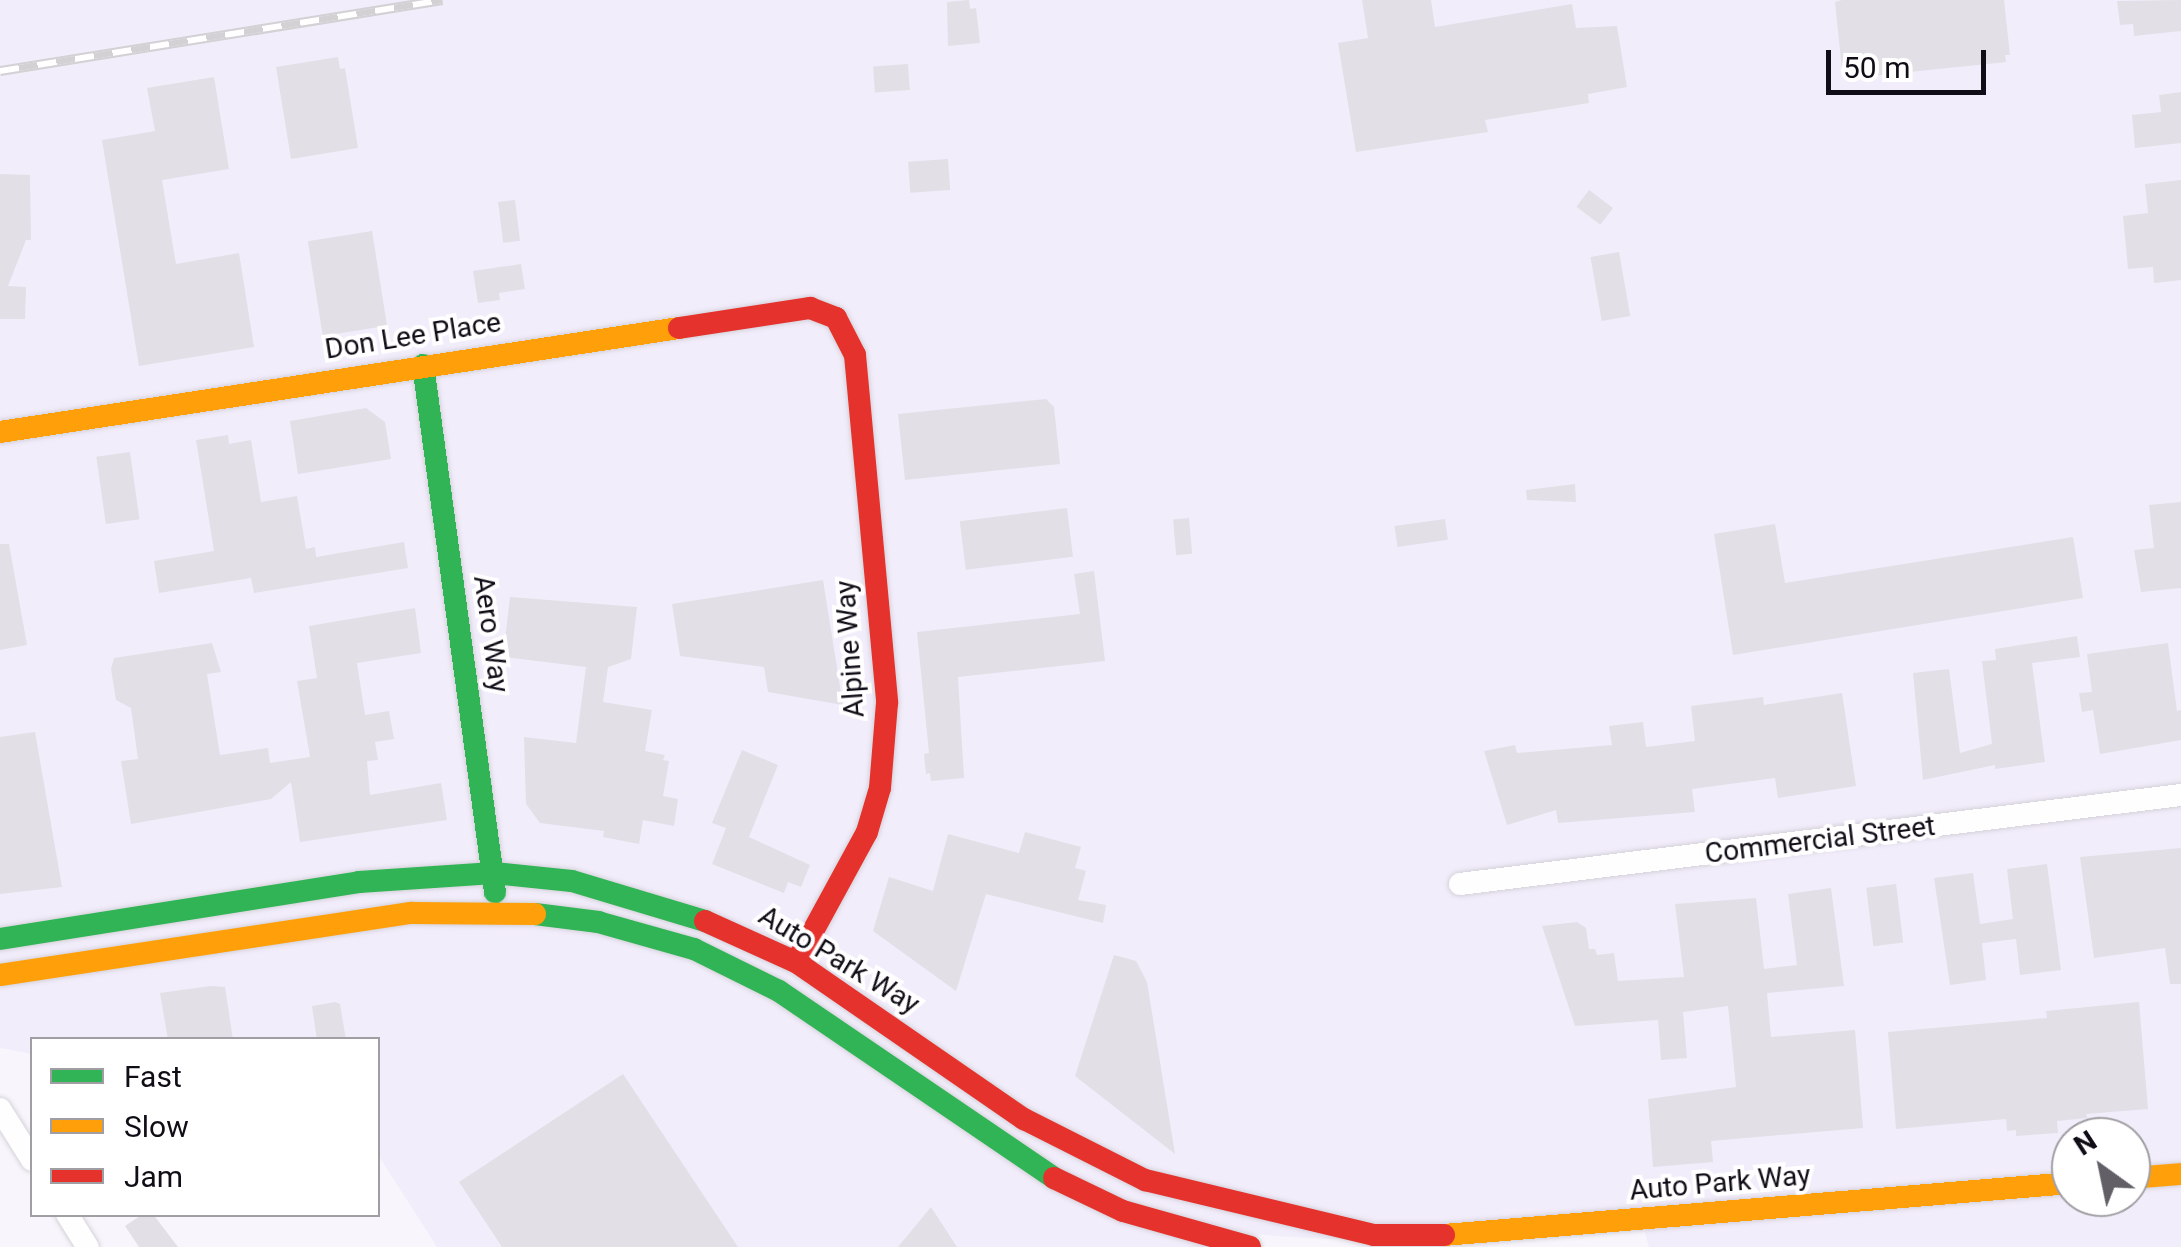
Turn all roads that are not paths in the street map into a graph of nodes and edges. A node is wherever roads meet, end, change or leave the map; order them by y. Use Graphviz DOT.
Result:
graph roads {
  1 [pos="836,318"];
  2 [pos="423,364"];
  3 [pos="0,432"];
  4 [pos="2181,795"];
  5 [pos="494,873"];
  6 [pos="1460,884"];
  7 [pos="495,912"];
  8 [pos="0,939"];
  9 [pos="796,962"];
  10 [pos="0,975"];
  11 [pos="0,1109"];
  12 [pos="30,1157"];
  13 [pos="2181,1174"];
  14 [pos="2151,1176"];
  15 [pos="2051,1185"];
  16 [pos="69,1217"];
  17 [pos="1375,1243"];
  18 [pos="88,1247"];
  19 [pos="1250,1247"];
  20 [pos="1334,1247"];
  1 -- 2 [label="main road, Don Lee Place"];
  1 -- 9 [label="main road, Alpine Way"];
  2 -- 3 [label="main road, Don Lee Place"];
  2 -- 5 [label="main road, Aero Way"];
  4 -- 6 [label="street, Commercial Street"];
  5 -- 7 [label="main road, Aero Way"];
  5 -- 8 [label="main road, Auto Park Way"];
  5 -- 9 [label="main road, Auto Park Way"];
  7 -- 10 [label="main road, Auto Park Way"];
  7 -- 19 [label="main road, Auto Park Way"];
  9 -- 17 [label="main road, Auto Park Way"];
  11 -- 12 [label="street"];
  13 -- 14 [label="main road"];
  15 -- 17 [label="main road, Auto Park Way"];
  16 -- 18 [label="street"];
  17 -- 20 [label="main road, Auto Park Way"];
}
